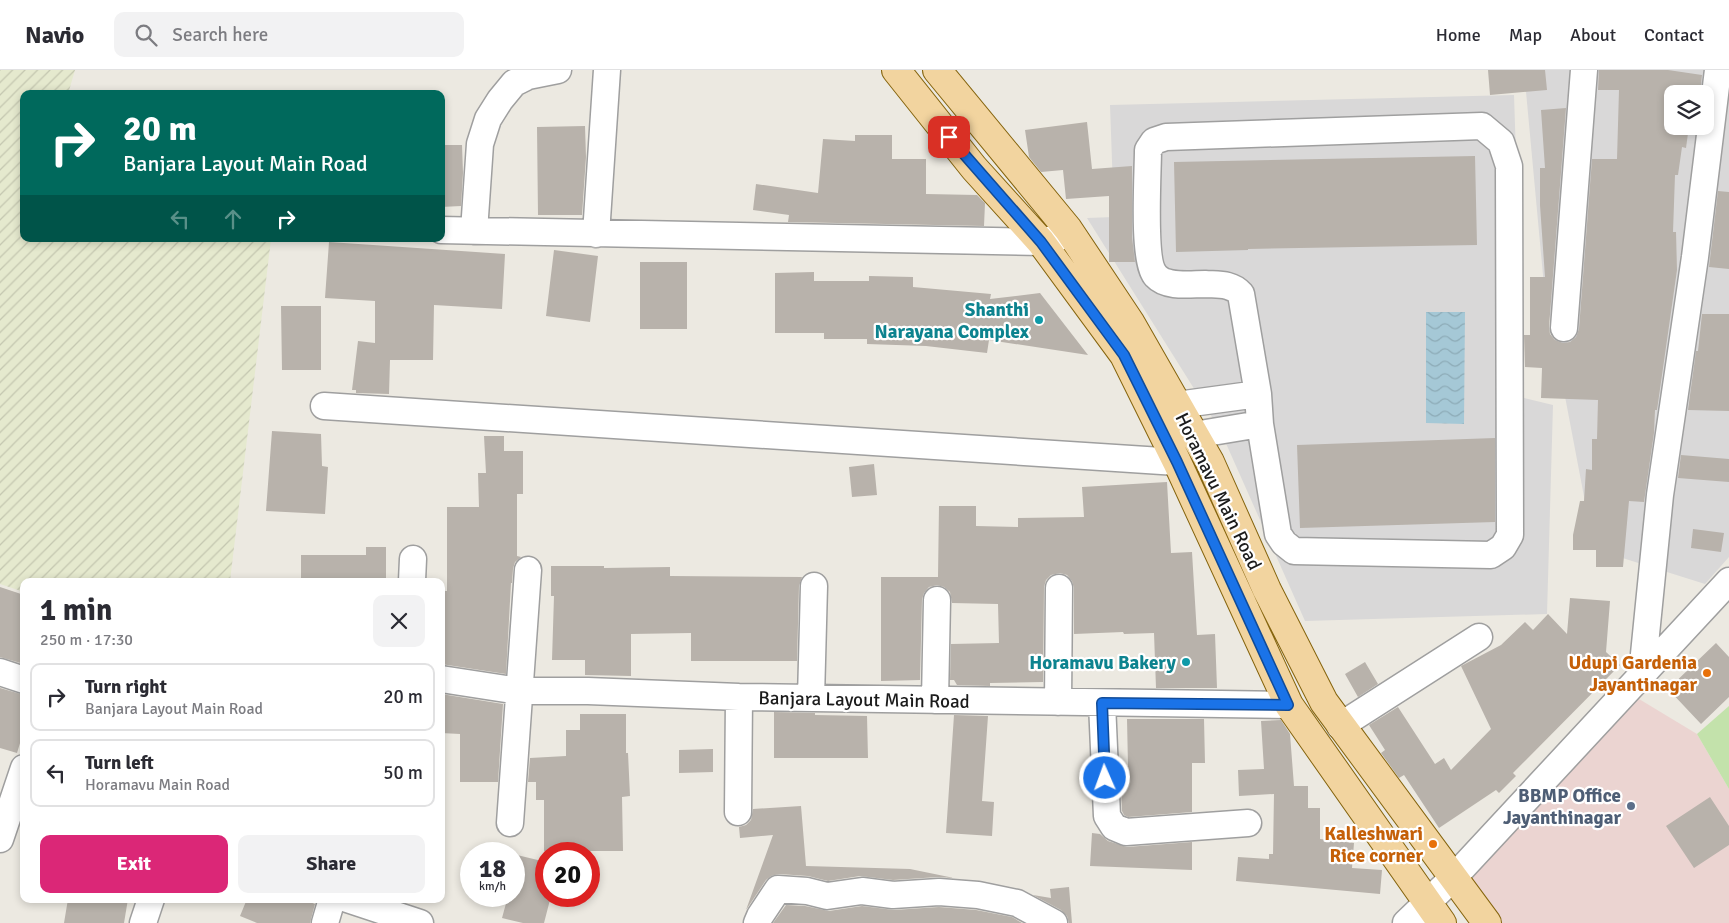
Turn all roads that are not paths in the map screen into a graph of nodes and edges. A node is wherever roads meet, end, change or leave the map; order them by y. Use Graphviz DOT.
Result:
graph roads {
  1 [pos="548,70"];
  2 [pos="558,70"];
  3 [pos="607,70"];
  4 [pos="896,70"];
  5 [pos="937,70"];
  6 [pos="1584,70"];
  7 [pos="1718,70"];
  8 [pos="445,230"];
  9 [pos="474,231"];
  10 [pos="596,234"];
  11 [pos="1071,234"];
  12 [pos="1041,242"];
  13 [pos="1564,328"];
  14 [pos="1258,394"];
  15 [pos="1177,405"];
  16 [pos="324,406"];
  17 [pos="1260,424"];
  18 [pos="1194,434"];
  19 [pos="1177,462"];
  20 [pos="528,570"];
  21 [pos="1729,581"];
  22 [pos="814,586"];
  23 [pos="1058,588"];
  24 [pos="937,600"];
  25 [pos="1479,637"];
  26 [pos="0,672"];
  27 [pos="1642,674"];
  28 [pos="20,679"];
  29 [pos="445,680"];
  30 [pos="520,691"];
  31 [pos="739,697"];
  32 [pos="811,698"];
  33 [pos="935,700"];
  34 [pos="1058,702"];
  35 [pos="1102,703"];
  36 [pos="1288,705"];
  37 [pos="1340,726"];
  38 [pos="20,780"];
  39 [pos="738,812"];
  40 [pos="510,823"];
  41 [pos="1248,823"];
  42 [pos="0,839"];
  43 [pos="1454,877"];
  44 [pos="150,903"];
  45 [pos="331,903"];
  46 [pos="359,903"];
  47 [pos="1435,912"];
  48 [pos="143,923"];
  49 [pos="325,923"];
  50 [pos="420,923"];
  51 [pos="757,923"];
  52 [pos="1054,923"];
  53 [pos="1406,923"];
  54 [pos="1487,923"];
  1 -- 2 [label="street"];
  1 -- 9 [label="street"];
  3 -- 10 [label="street"];
  4 -- 12 [label="main road, Horamavu Main Road"];
  5 -- 11 [label="main road, Horamavu Main Road"];
  6 -- 13 [label="street"];
  7 -- 27 [label="street"];
  8 -- 9 [label="street"];
  9 -- 10 [label="street"];
  10 -- 12 [label="street"];
  11 -- 12 [label="street"];
  11 -- 15 [label="main road, Horamavu Main Road"];
  12 -- 19 [label="main road, Horamavu Main Road"];
  14 -- 15 [label="street"];
  14 -- 17 [label="street"];
  14 -- 17 [label="street"];
  15 -- 18 [label="main road, Horamavu Main Road"];
  16 -- 19 [label="street"];
  17 -- 18 [label="street"];
  18 -- 37 [label="main road, Horamavu Main Road"];
  19 -- 36 [label="main road, Horamavu Main Road"];
  20 -- 30 [label="street"];
  21 -- 27 [label="street"];
  22 -- 32 [label="street"];
  23 -- 34 [label="street"];
  24 -- 33 [label="street"];
  25 -- 37 [label="street"];
  26 -- 28 [label="street"];
  27 -- 43 [label="street"];
  29 -- 30 [label="street, Banjara Layout Main Road"];
  30 -- 31 [label="street, Banjara Layout Main Road"];
  30 -- 40 [label="street"];
  31 -- 32 [label="street, Banjara Layout Main Road"];
  31 -- 39 [label="street"];
  32 -- 33 [label="street, Banjara Layout Main Road"];
  33 -- 34 [label="street, Banjara Layout Main Road"];
  34 -- 35 [label="street, Banjara Layout Main Road"];
  35 -- 36 [label="street, Banjara Layout Main Road"];
  35 -- 41 [label="street"];
  36 -- 47 [label="main road, Horamavu Main Road"];
  37 -- 43 [label="main road, Horamavu Main Road"];
  38 -- 42 [label="street"];
  43 -- 47 [label="street"];
  43 -- 54 [label="main road, Horamavu Main Road"];
  44 -- 48 [label="street"];
  45 -- 49 [label="street"];
  46 -- 50 [label="street"];
  47 -- 53 [label="street"];
  51 -- 52 [label="street"];
}
